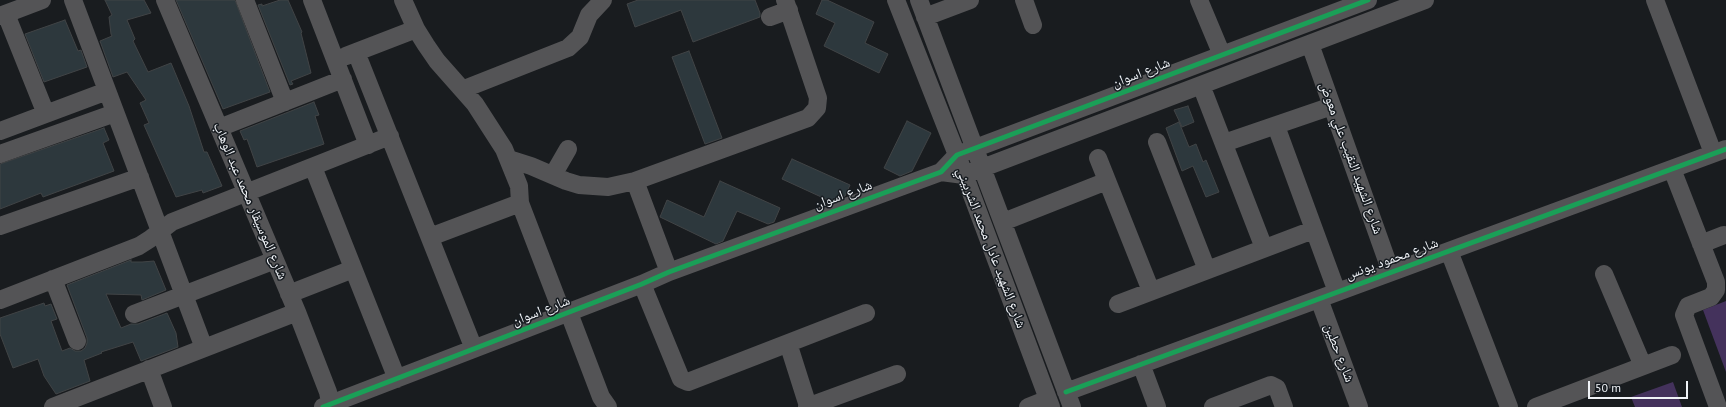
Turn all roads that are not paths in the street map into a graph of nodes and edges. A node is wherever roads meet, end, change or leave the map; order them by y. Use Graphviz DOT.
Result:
graph roads {
  1 [pos="42,0"];
  2 [pos="73,0"];
  3 [pos="165,0"];
  4 [pos="312,0"];
  5 [pos="403,0"];
  6 [pos="603,0"];
  7 [pos="896,0"];
  8 [pos="918,0"];
  9 [pos="970,0"];
  10 [pos="1024,0"];
  11 [pos="1199,0"];
  12 [pos="1425,0"];
  13 [pos="1655,0"];
  14 [pos="247,1"];
  15 [pos="1357,2"];
  16 [pos="787,5"];
  17 [pos="3,15"];
  18 [pos="770,17"];
  19 [pos="925,17"];
  20 [pos="1033,25"];
  21 [pos="416,29"];
  22 [pos="1310,44"];
  23 [pos="356,52"];
  24 [pos="1222,55"];
  25 [pos="335,60"];
  26 [pos="342,79"];
  27 [pos="1201,85"];
  28 [pos="464,89"];
  29 [pos="107,91"];
  30 [pos="285,102"];
  31 [pos="1332,106"];
  32 [pos="115,113"];
  33 [pos="46,114"];
  34 [pos="1276,126"];
  35 [pos="219,128"];
  36 [pos="0,131"];
  37 [pos="390,136"];
  38 [pos="1157,142"];
  39 [pos="1224,143"];
  40 [pos="368,145"];
  41 [pos="975,148"];
  42 [pos="568,149"];
  43 [pos="1720,151"];
  44 [pos="0,154"];
  45 [pos="956,155"];
  46 [pos="1098,158"];
  47 [pos="509,160"];
  48 [pos="313,167"];
  49 [pos="983,168"];
  50 [pos="1672,169"];
  51 [pos="941,172"];
  52 [pos="553,175"];
  53 [pos="964,175"];
  54 [pos="140,177"];
  55 [pos="635,181"];
  56 [pos="1107,181"];
  57 [pos="246,193"];
  58 [pos="520,203"];
  59 [pos="1003,222"];
  60 [pos="0,226"];
  61 [pos="1313,230"];
  62 [pos="160,231"];
  63 [pos="1724,235"];
  64 [pos="430,237"];
  65 [pos="1701,244"];
  66 [pos="1264,248"];
  67 [pos="1449,251"];
  68 [pos="275,260"];
  69 [pos="353,269"];
  70 [pos="1207,270"];
  71 [pos="669,272"];
  72 [pos="1392,272"];
  73 [pos="1604,274"];
  74 [pos="53,279"];
  75 [pos="642,284"];
  76 [pos="1151,291"];
  77 [pos="1337,292"];
  78 [pos="290,294"];
  79 [pos="184,295"];
  80 [pos="1319,299"];
  81 [pos="0,300"];
  82 [pos="1118,304"];
  83 [pos="297,312"];
  84 [pos="866,313"];
  85 [pos="134,314"];
  86 [pos="566,314"];
  87 [pos="77,341"];
  88 [pos="788,343"];
  89 [pos="204,348"];
  90 [pos="474,349"];
  91 [pos="1672,355"];
  92 [pos="1141,364"];
  93 [pos="1643,366"];
  94 [pos="149,370"];
  95 [pos="897,374"];
  96 [pos="397,379"];
  97 [pos="1069,400"];
  98 [pos="844,401"];
  99 [pos="1050,403"];
  100 [pos="1556,403"];
  101 [pos="1232,404"];
  102 [pos="328,406"];
  103 [pos="53,407"];
  104 [pos="163,407"];
  105 [pos="608,407"];
  106 [pos="808,407"];
  107 [pos="1028,407"];
  108 [pos="1157,407"];
  109 [pos="1213,407"];
  110 [pos="1284,407"];
  111 [pos="1359,407"];
  112 [pos="1509,407"];
  113 [pos="1536,407"];
  114 [pos="1718,407"];
  1 -- 17 [label="street"];
  2 -- 29 [label="street"];
  3 -- 35 [label="street, شارع الموسيقار محمد عبد الوهاب"];
  4 -- 25 [label="street"];
  5 -- 21 [label="street"];
  6 -- 28 [label="street"];
  7 -- 45 [label="street, شارع الشهيد عادل محمد الشربيني"];
  8 -- 19 [label="street, شارع الشهيد عادل محمد الشربيني"];
  9 -- 19 [label="street"];
  10 -- 20 [label="street"];
  11 -- 24 [label="street"];
  12 -- 22 [label="street, شارع اسوان"];
  13 -- 43 [label="street"];
  14 -- 30 [label="street"];
  15 -- 24 [label="street, شارع اسوان"];
  16 -- 18 [label="street"];
  16 -- 55 [label="street"];
  17 -- 33 [label="street"];
  19 -- 41 [label="street, شارع الشهيد عادل محمد الشربيني"];
  21 -- 23 [label="street"];
  21 -- 28 [label="street"];
  22 -- 27 [label="street, شارع اسوان"];
  22 -- 31 [label="street, شارع الشهيد النقيب علي معوض"];
  23 -- 25 [label="street"];
  23 -- 37 [label="street"];
  24 -- 41 [label="street, شارع اسوان"];
  25 -- 26 [label="street"];
  26 -- 30 [label="street"];
  26 -- 40 [label="street"];
  27 -- 39 [label="street"];
  27 -- 49 [label="street, شارع اسوان"];
  28 -- 47 [label="street"];
  29 -- 32 [label="street"];
  29 -- 33 [label="street"];
  30 -- 35 [label="street"];
  31 -- 34 [label="street"];
  31 -- 72 [label="street, شارع الشهيد النقيب علي معوض"];
  32 -- 44 [label="street"];
  32 -- 54 [label="street"];
  33 -- 36 [label="street"];
  34 -- 39 [label="street"];
  34 -- 61 [label="street"];
  35 -- 57 [label="street, شارع الموسيقار محمد عبد الوهاب"];
  37 -- 40 [label="street"];
  37 -- 64 [label="street"];
  38 -- 70 [label="street"];
  39 -- 66 [label="street"];
  40 -- 48 [label="street"];
  41 -- 45 [label="street, شارع اسوان"];
  41 -- 49 [label="street, شارع الشهيد عادل محمد الشربيني"];
  42 -- 52 [label="street"];
  43 -- 50 [label="street, شارع محمود يونس"];
  45 -- 51 [label="street, شارع اسوان"];
  45 -- 53 [label="street, شارع الشهيد عادل محمد الشربيني"];
  46 -- 56 [label="street"];
  47 -- 52 [label="street"];
  47 -- 58 [label="street"];
  48 -- 57 [label="street"];
  48 -- 69 [label="street"];
  49 -- 53 [label="street, شارع اسوان"];
  49 -- 59 [label="street, شارع الشهيد عادل محمد الشربيني"];
  50 -- 65 [label="street"];
  50 -- 67 [label="street, شارع محمود يونس"];
  51 -- 53 [label="street, شارع اسوان"];
  51 -- 71 [label="street, شارع اسوان"];
  52 -- 55 [label="street"];
  53 -- 99 [label="street, شارع الشهيد عادل محمد الشربيني"];
  54 -- 60 [label="street"];
  54 -- 62 [label="street"];
  55 -- 71 [label="street"];
  56 -- 59 [label="street"];
  56 -- 76 [label="street"];
  57 -- 62 [label="street"];
  57 -- 68 [label="street, شارع الموسيقار محمد عبد الوهاب"];
  58 -- 64 [label="street"];
  58 -- 86 [label="street"];
  59 -- 97 [label="street, شارع الشهيد عادل محمد الشربيني"];
  61 -- 66 [label="street"];
  61 -- 77 [label="street"];
  62 -- 74 [label="street"];
  62 -- 79 [label="street"];
  63 -- 65 [label="street"];
  64 -- 90 [label="street"];
  65 -- 114 [label="street"];
  66 -- 70 [label="street"];
  67 -- 72 [label="street, شارع محمود يونس"];
  67 -- 112 [label="street"];
  68 -- 78 [label="street, شارع الموسيقار محمد عبد الوهاب"];
  68 -- 79 [label="street"];
  69 -- 78 [label="street"];
  69 -- 96 [label="street"];
  70 -- 76 [label="street"];
  71 -- 75 [label="street, شارع اسوان"];
  72 -- 77 [label="street, شارع محمود يونس"];
  73 -- 93 [label="street"];
  74 -- 81 [label="street"];
  74 -- 87 [label="street"];
  75 -- 86 [label="street, شارع اسوان"];
  75 -- 88 [label="street"];
  76 -- 82 [label="street"];
  77 -- 80 [label="street, شارع محمود يونس"];
  78 -- 83 [label="street, شارع الموسيقار محمد عبد الوهاب"];
  79 -- 85 [label="street"];
  79 -- 89 [label="street"];
  80 -- 92 [label="street, شارع محمود يونس"];
  80 -- 111 [label="street, شارع حطين"];
  83 -- 89 [label="street"];
  83 -- 102 [label="street, شارع الموسيقار محمد عبد الوهاب"];
  84 -- 88 [label="street"];
  86 -- 90 [label="street, شارع اسوان"];
  86 -- 105 [label="street"];
  88 -- 106 [label="street"];
  89 -- 94 [label="street"];
  90 -- 96 [label="street, شارع اسوان"];
  91 -- 93 [label="street"];
  92 -- 97 [label="street, شارع محمود يونس"];
  92 -- 108 [label="street"];
  93 -- 100 [label="street"];
  94 -- 103 [label="street"];
  94 -- 104 [label="street"];
  95 -- 98 [label="street"];
  96 -- 102 [label="street, شارع اسوان"];
  98 -- 106 [label="street"];
  99 -- 107 [label="street"];
  100 -- 113 [label="street"];
  101 -- 109 [label="street"];
  101 -- 110 [label="street"];
}
